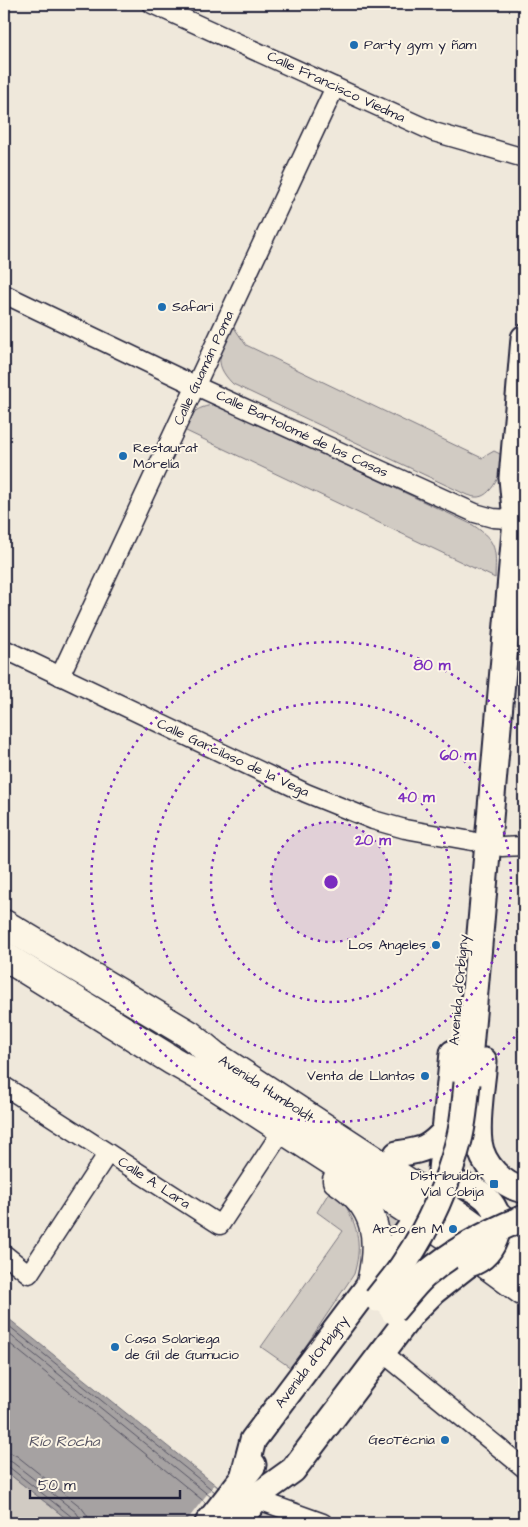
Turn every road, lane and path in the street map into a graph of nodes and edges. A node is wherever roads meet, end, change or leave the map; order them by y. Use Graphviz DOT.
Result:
graph roads {
  1 [pos="152,4"];
  2 [pos="335,87"];
  3 [pos="524,158"];
  4 [pos="4,294"];
  5 [pos="524,338"];
  6 [pos="196,386"];
  7 [pos="524,497"];
  8 [pos="520,520"];
  9 [pos="4,649"];
  10 [pos="60,676"];
  11 [pos="493,798"];
  12 [pos="472,841"];
  13 [pos="513,846"];
  14 [pos="4,924"];
  15 [pos="4,956"];
  16 [pos="190,1035"];
  17 [pos="173,1061"];
  18 [pos="4,1086"];
  19 [pos="446,1130"];
  20 [pos="276,1140"];
  21 [pos="108,1153"];
  22 [pos="396,1154"];
  23 [pos="524,1190"];
  24 [pos="431,1205"];
  25 [pos="524,1218"];
  26 [pos="497,1224"];
  27 [pos="524,1238"];
  28 [pos="4,1254"];
  29 [pos="524,1262"];
  30 [pos="468,1265"];
  31 [pos="524,1292"];
  32 [pos="380,1298"];
  33 [pos="524,1306"];
  34 [pos="382,1352"];
  35 [pos="524,1468"];
  36 [pos="246,1500"];
  37 [pos="208,1523"];
  38 [pos="323,1523"];
  1 -- 2 [label="street, Calle Francisco Viedma"];
  2 -- 3 [label="street, Calle Francisco Viedma"];
  2 -- 6 [label="street, Calle Guamán Poma"];
  4 -- 6 [label="street, Calle Bartolomé de las Casas"];
  5 -- 8 [label="main road"];
  6 -- 8 [label="street, Calle Bartolomé de las Casas"];
  6 -- 10 [label="street, Calle Guamán Poma"];
  7 -- 8 [label="main road"];
  8 -- 11 [label="main road"];
  9 -- 10 [label="street, Calle Garcilaso de la Vega"];
  10 -- 12 [label="street, Calle Garcilaso de la Vega"];
  11 -- 12 [label="main road, Avenida d'Orbigny"];
  11 -- 13 [label="main road"];
  11 -- 32 [label="main road, bridge"];
  12 -- 19 [label="main road, Avenida d'Orbigny"];
  13 -- 23 [label="main road"];
  14 -- 16 [label="main road, Avenida Humboldt"];
  15 -- 17 [label="main road, Avenida Humboldt"];
  16 -- 22 [label="main road"];
  16 -- 29 [label="main road, Avenida Humboldt"];
  17 -- 20 [label="main road"];
  17 -- 31 [label="main road, Avenida Humboldt"];
  18 -- 21 [label="street, Calle A. Lara"];
  19 -- 22 [label="main road"];
  19 -- 24 [label="main road, Avenida d'Orbigny"];
  20 -- 21 [label="street, Calle A. Lara"];
  20 -- 32 [label="main road"];
  21 -- 28 [label="street"];
  22 -- 24 [label="main road"];
  24 -- 26 [label="main road"];
  24 -- 30 [label="main road"];
  24 -- 32 [label="main road, Avenida d'Orbigny"];
  25 -- 32 [label="main road, bridge"];
  26 -- 27 [label="main road"];
  26 -- 30 [label="main road, bridge"];
  30 -- 33 [label="main road"];
  30 -- 34 [label="main road, Avenida d'Orbigny"];
  32 -- 36 [label="main road"];
  32 -- 36 [label="main road, Avenida d'Orbigny"];
  34 -- 35 [label="street"];
  34 -- 36 [label="main road, Avenida d'Orbigny"];
  36 -- 37 [label="main road, Avenida d'Orbigny"];
  36 -- 38 [label="street"];
}
